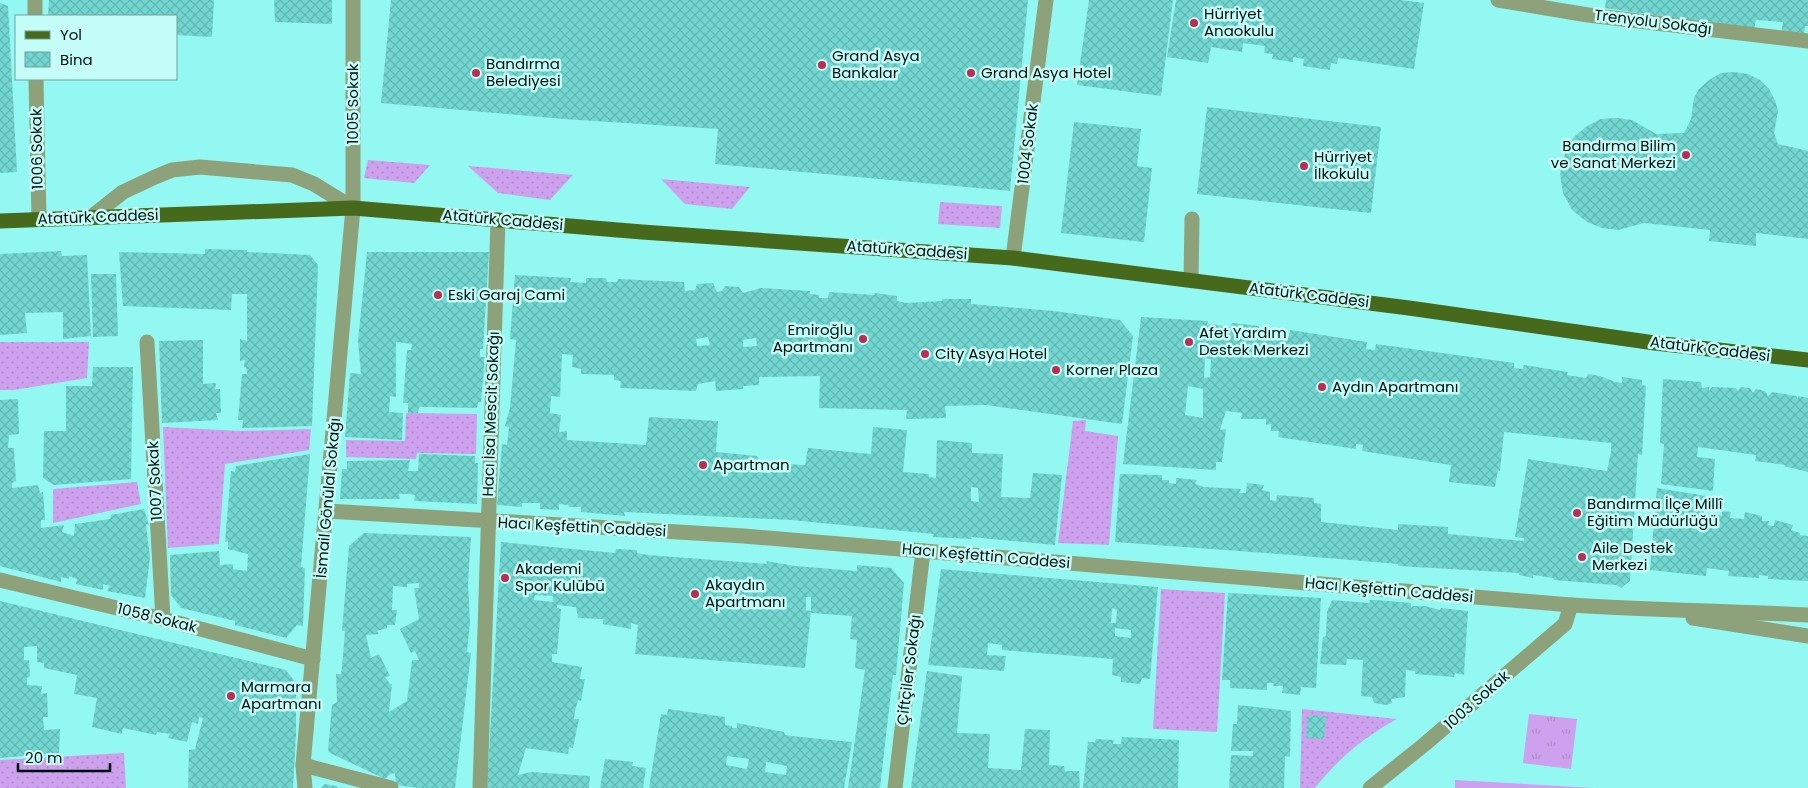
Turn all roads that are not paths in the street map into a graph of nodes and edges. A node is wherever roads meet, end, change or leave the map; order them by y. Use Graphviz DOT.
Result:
graph roads {
  1 [pos="35,0"];
  2 [pos="352,0"];
  3 [pos="1046,0"];
  4 [pos="1498,0"];
  5 [pos="1590,7"];
  6 [pos="35,15"];
  7 [pos="1808,41"];
  8 [pos="36,80"];
  9 [pos="353,208"];
  10 [pos="90,218"];
  11 [pos="38,219"];
  12 [pos="1192,219"];
  13 [pos="498,220"];
  14 [pos="0,222"];
  15 [pos="1013,258"];
  16 [pos="1190,280"];
  17 [pos="147,342"];
  18 [pos="1808,360"];
  19 [pos="327,511"];
  20 [pos="487,522"];
  21 [pos="923,551"];
  22 [pos="0,580"];
  23 [pos="1571,605"];
  24 [pos="1644,610"];
  25 [pos="1808,615"];
  26 [pos="163,619"];
  27 [pos="1808,636"];
  28 [pos="313,659"];
  29 [pos="303,766"];
  30 [pos="305,788"];
  31 [pos="391,788"];
  32 [pos="480,788"];
  33 [pos="895,788"];
  34 [pos="1370,788"];
  1 -- 6 [label="street"];
  2 -- 9 [label="street, 1005 Sokak"];
  3 -- 15 [label="street, 1004 Sokak"];
  4 -- 5 [label="street, Trenyolu Sokağı"];
  5 -- 7 [label="street, Trenyolu Sokağı"];
  8 -- 11 [label="street, 1006 Sokak"];
  9 -- 10 [label="main road, Atatürk Caddesi"];
  9 -- 10 [label="street"];
  9 -- 13 [label="main road, Atatürk Caddesi"];
  9 -- 19 [label="street, İsmail Gönülal Sokağı"];
  10 -- 11 [label="main road, Atatürk Caddesi"];
  11 -- 14 [label="main road, Atatürk Caddesi"];
  12 -- 16 [label="street"];
  13 -- 15 [label="main road, Atatürk Caddesi"];
  13 -- 20 [label="street, Hacı İsa Mescit Sokağı"];
  15 -- 16 [label="main road, Atatürk Caddesi"];
  16 -- 18 [label="main road, Atatürk Caddesi"];
  17 -- 26 [label="street, 1007 Sokak"];
  19 -- 20 [label="street, Hacı Keşfettin Caddesi"];
  19 -- 28 [label="street, İsmail Gönülal Sokağı"];
  20 -- 21 [label="street, Hacı Keşfettin Caddesi"];
  20 -- 32 [label="street, Hacı İsa Mescit Sokağı"];
  21 -- 23 [label="street, Hacı Keşfettin Caddesi"];
  21 -- 33 [label="street, Çiftçiler Sokağı"];
  22 -- 26 [label="street, 1058 Sokak"];
  23 -- 24 [label="street, Hacı Keşfettin Caddesi"];
  23 -- 34 [label="street, 1003 Sokak"];
  24 -- 25 [label="street, Hacı Keşfettin Caddesi"];
  24 -- 27 [label="street, Hacı Keşfettin Caddesi"];
  26 -- 28 [label="street, 1058 Sokak"];
  28 -- 29 [label="street, İsmail Gönülal Sokağı"];
  29 -- 30 [label="street, İsmail Gönülal Sokağı"];
  29 -- 31 [label="street"];
}
